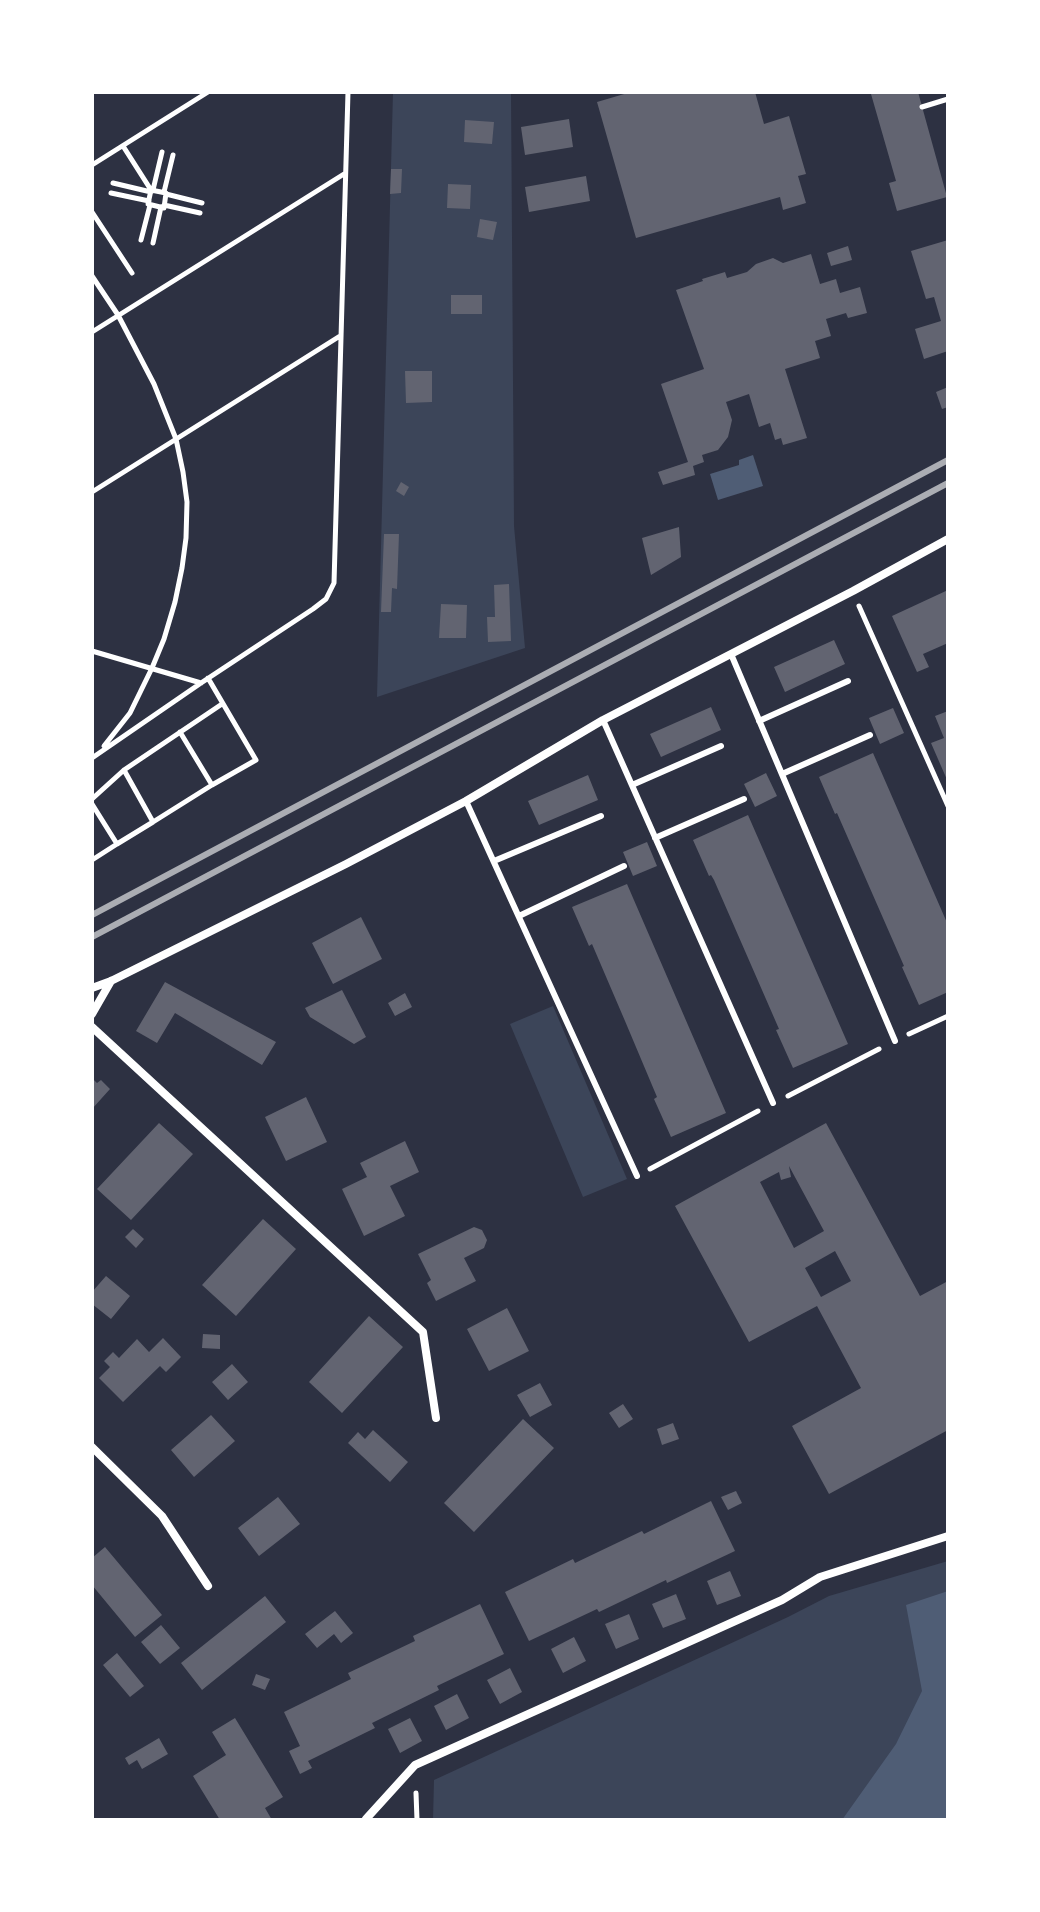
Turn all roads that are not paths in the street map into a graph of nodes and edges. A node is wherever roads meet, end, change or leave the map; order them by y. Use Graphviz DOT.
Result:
graph roads {
  1 [pos="948,539"];
  2 [pos="731,654"];
  3 [pos="848,681"];
  4 [pos="603,720"];
  5 [pos="759,721"];
  6 [pos="870,735"];
  7 [pos="721,746"];
  8 [pos="782,774"];
  9 [pos="632,785"];
  10 [pos="744,799"];
  11 [pos="466,801"];
  12 [pos="601,816"];
  13 [pos="655,838"];
  14 [pos="494,861"];
  15 [pos="624,866"];
  16 [pos="519,916"];
  17 [pos="111,981"];
  18 [pos="92,988"];
  19 [pos="92,1014"];
  20 [pos="92,1027"];
  21 [pos="895,1041"];
  22 [pos="773,1103"];
  23 [pos="637,1176"];
  24 [pos="436,1418"];
  25 [pos="92,1447"];
  26 [pos="948,1536"];
  27 [pos="208,1586"];
  28 [pos="366,1819"];
  1 -- 2 [label="street"];
  2 -- 4 [label="street"];
  2 -- 5 [label="lane"];
  3 -- 5 [label="lane"];
  4 -- 9 [label="lane"];
  4 -- 11 [label="street"];
  5 -- 8 [label="lane"];
  6 -- 8 [label="lane"];
  7 -- 9 [label="lane"];
  8 -- 21 [label="lane"];
  9 -- 13 [label="lane"];
  10 -- 13 [label="lane"];
  11 -- 14 [label="lane"];
  11 -- 17 [label="street"];
  12 -- 14 [label="lane"];
  13 -- 22 [label="lane"];
  14 -- 16 [label="lane"];
  15 -- 16 [label="lane"];
  16 -- 23 [label="lane"];
  17 -- 18 [label="street"];
  17 -- 19 [label="street"];
  20 -- 24 [label="street"];
  25 -- 27 [label="street"];
  26 -- 28 [label="street"];
}
